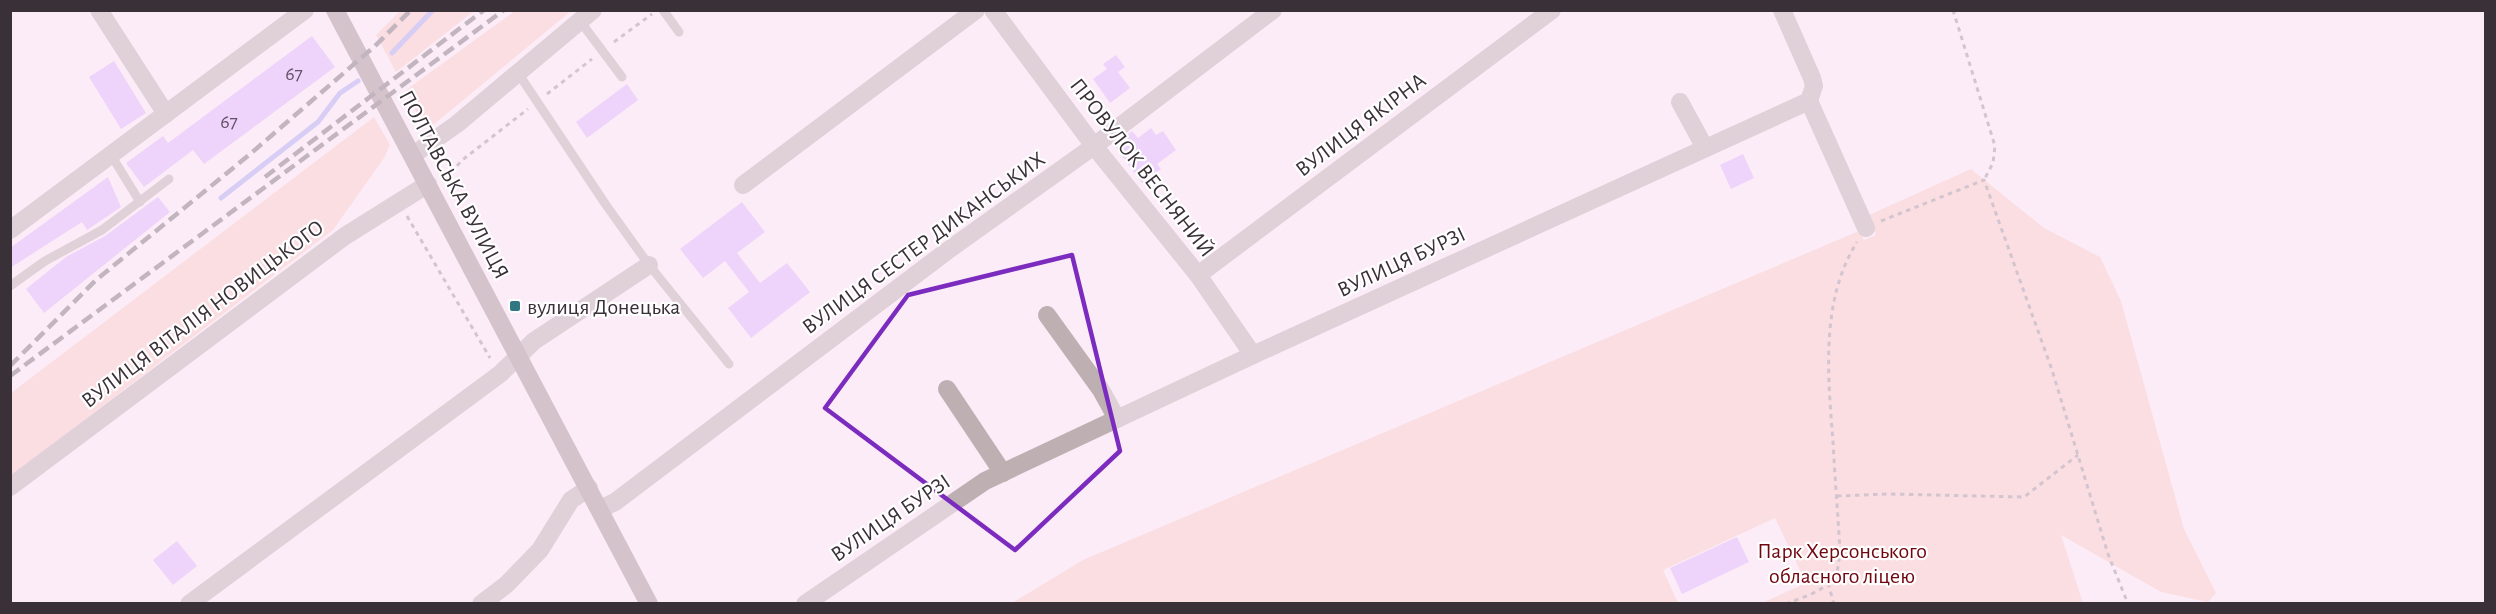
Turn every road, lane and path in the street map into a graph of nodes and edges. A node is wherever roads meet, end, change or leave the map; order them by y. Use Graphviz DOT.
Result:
graph roads {
  1 [pos="99,10"];
  2 [pos="305,10"];
  3 [pos="335,10"];
  4 [pos="663,10"];
  5 [pos="976,10"];
  6 [pos="993,10"];
  7 [pos="1274,10"];
  8 [pos="1552,10"];
  9 [pos="1782,10"];
  10 [pos="1953,10"];
  11 [pos="586,16"];
  12 [pos="679,32"];
  13 [pos="518,73"];
  14 [pos="622,77"];
  15 [pos="1809,101"];
  16 [pos="1680,102"];
  17 [pos="166,114"];
  18 [pos="1094,146"];
  19 [pos="1705,148"];
  20 [pos="413,154"];
  21 [pos="111,155"];
  22 [pos="169,179"];
  23 [pos="1984,180"];
  24 [pos="428,184"];
  25 [pos="743,185"];
  26 [pos="140,202"];
  27 [pos="398,202"];
  28 [pos="1866,228"];
  29 [pos="10,230"];
  30 [pos="649,264"];
  31 [pos="1198,275"];
  32 [pos="10,286"];
  33 [pos="1047,315"];
  34 [pos="1253,355"];
  35 [pos="519,356"];
  36 [pos="729,364"];
  37 [pos="500,374"];
  38 [pos="946,389"];
  39 [pos="1117,419"];
  40 [pos="2078,455"];
  41 [pos="1003,473"];
  42 [pos="10,487"];
  43 [pos="589,488"];
  44 [pos="1837,496"];
  45 [pos="600,509"];
  46 [pos="1828,583"];
  47 [pos="189,603"];
  48 [pos="481,603"];
  49 [pos="649,603"];
  50 [pos="806,603"];
  51 [pos="1786,603"];
  52 [pos="1834,603"];
  53 [pos="2128,603"];
  1 -- 17 [label="street"];
  2 -- 17 [label="street"];
  3 -- 20 [label="main road, ПОЛТАВСЬКА ВУЛИЦЯ"];
  4 -- 12 [label="lane"];
  5 -- 25 [label="street"];
  6 -- 18 [label="street, ПРОВУЛОК ВЕСНЯНИЙ"];
  7 -- 18 [label="street, ВУЛИЦЯ СЕСТЕР ДИКАНСЬКИХ"];
  8 -- 31 [label="street, ВУЛИЦЯ ЯКІРНА"];
  9 -- 15 [label="street"];
  10 -- 23 [label="path"];
  11 -- 13 [label="street"];
  11 -- 14 [label="lane"];
  13 -- 20 [label="street"];
  13 -- 30 [label="lane"];
  15 -- 19 [label="street, ВУЛИЦЯ БУРЗІ"];
  15 -- 28 [label="street"];
  16 -- 19 [label="street"];
  17 -- 21 [label="street"];
  18 -- 31 [label="street, ПРОВУЛОК ВЕСНЯНИЙ"];
  18 -- 45 [label="street, ВУЛИЦЯ СЕСТЕР ДИКАНСЬКИХ"];
  19 -- 34 [label="street, ВУЛИЦЯ БУРЗІ"];
  20 -- 24 [label="main road, ПОЛТАВСЬКА ВУЛИЦЯ"];
  21 -- 26 [label="lane"];
  21 -- 29 [label="street"];
  22 -- 26 [label="lane"];
  23 -- 28 [label="path"];
  23 -- 40 [label="path"];
  24 -- 27 [label="street, ВУЛИЦЯ ВІТАЛІЯ НОВИЦЬКОГО"];
  24 -- 35 [label="main road, ПОЛТАВСЬКА ВУЛИЦЯ"];
  26 -- 32 [label="lane"];
  27 -- 37 [label="path"];
  27 -- 42 [label="street, ВУЛИЦЯ ВІТАЛІЯ НОВИЦЬКОГО"];
  28 -- 44 [label="path"];
  30 -- 35 [label="street"];
  30 -- 36 [label="lane"];
  31 -- 34 [label="street, ПРОВУЛОК ВЕСНЯНИЙ"];
  33 -- 39 [label="street"];
  34 -- 39 [label="street, ВУЛИЦЯ БУРЗІ"];
  35 -- 37 [label="street"];
  35 -- 43 [label="main road, ПОЛТАВСЬКА ВУЛИЦЯ"];
  37 -- 47 [label="street"];
  38 -- 41 [label="street"];
  39 -- 41 [label="street, ВУЛИЦЯ БУРЗІ"];
  40 -- 44 [label="path"];
  40 -- 53 [label="path"];
  41 -- 50 [label="street, ВУЛИЦЯ БУРЗІ"];
  43 -- 45 [label="main road, ПОЛТАВСЬКА ВУЛИЦЯ"];
  43 -- 48 [label="street"];
  44 -- 46 [label="path"];
  45 -- 49 [label="main road, ПОЛТАВСЬКА ВУЛИЦЯ"];
  46 -- 51 [label="path"];
  46 -- 52 [label="path"];
}
